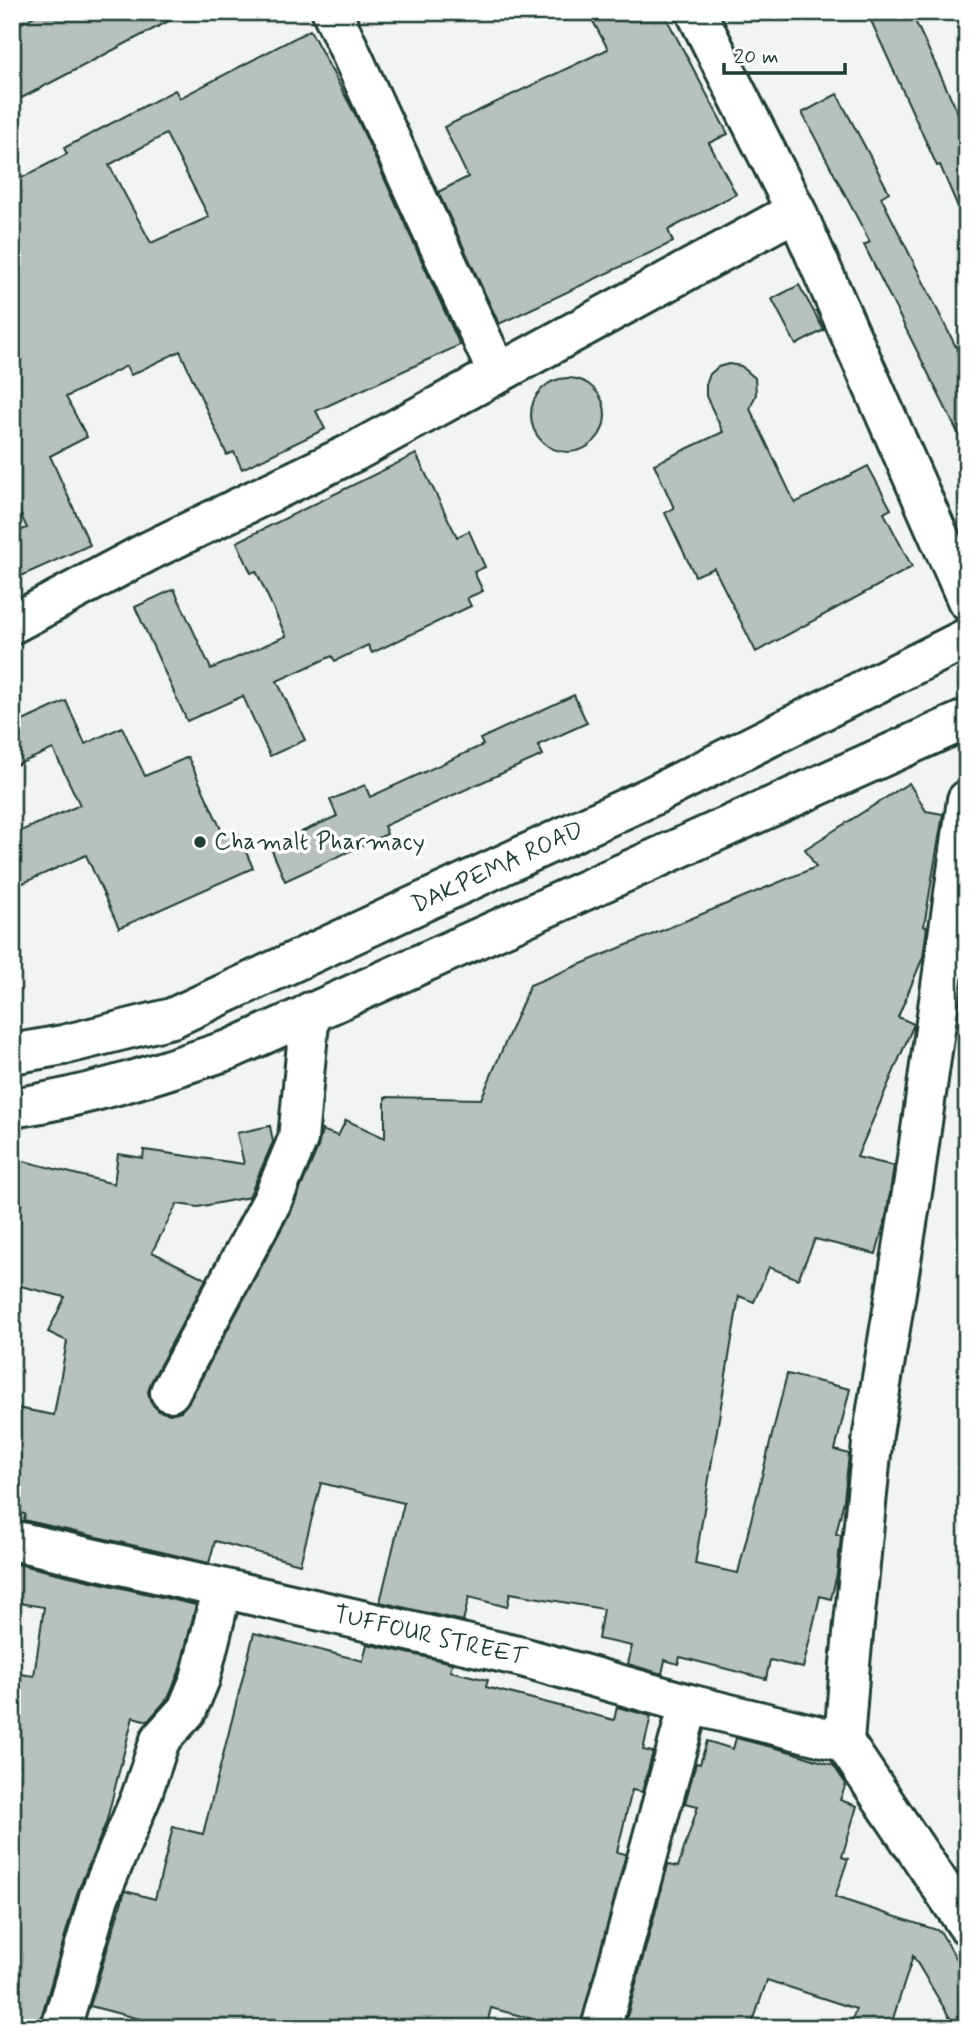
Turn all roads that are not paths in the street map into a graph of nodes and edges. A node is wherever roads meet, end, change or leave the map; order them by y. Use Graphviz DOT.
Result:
graph roads {
  1 [pos="332,12"];
  2 [pos="696,12"];
  3 [pos="796,211"];
  4 [pos="498,374"];
  5 [pos="967,600"];
  6 [pos="12,624"];
  7 [pos="967,638"];
  8 [pos="967,719"];
  9 [pos="967,800"];
  10 [pos="310,1012"];
  11 [pos="12,1054"];
  12 [pos="12,1108"];
  13 [pos="170,1392"];
  14 [pos="12,1540"];
  15 [pos="222,1589"];
  16 [pos="689,1704"];
  17 [pos="844,1742"];
  18 [pos="967,1925"];
  19 [pos="61,2028"];
  20 [pos="601,2028"];
  1 -- 4 [label="main road"];
  2 -- 3 [label="main road"];
  3 -- 4 [label="main road"];
  3 -- 5 [label="main road"];
  4 -- 6 [label="main road"];
  7 -- 11 [label="main road, DAKPEMA ROAD"];
  8 -- 10 [label="main road"];
  9 -- 17 [label="main road"];
  10 -- 12 [label="main road"];
  10 -- 13 [label="main road"];
  14 -- 15 [label="main road, TUFFOUR STREET"];
  15 -- 16 [label="main road, TUFFOUR STREET"];
  15 -- 19 [label="main road"];
  16 -- 17 [label="main road, TUFFOUR STREET"];
  16 -- 20 [label="main road"];
  17 -- 18 [label="main road"];
}
